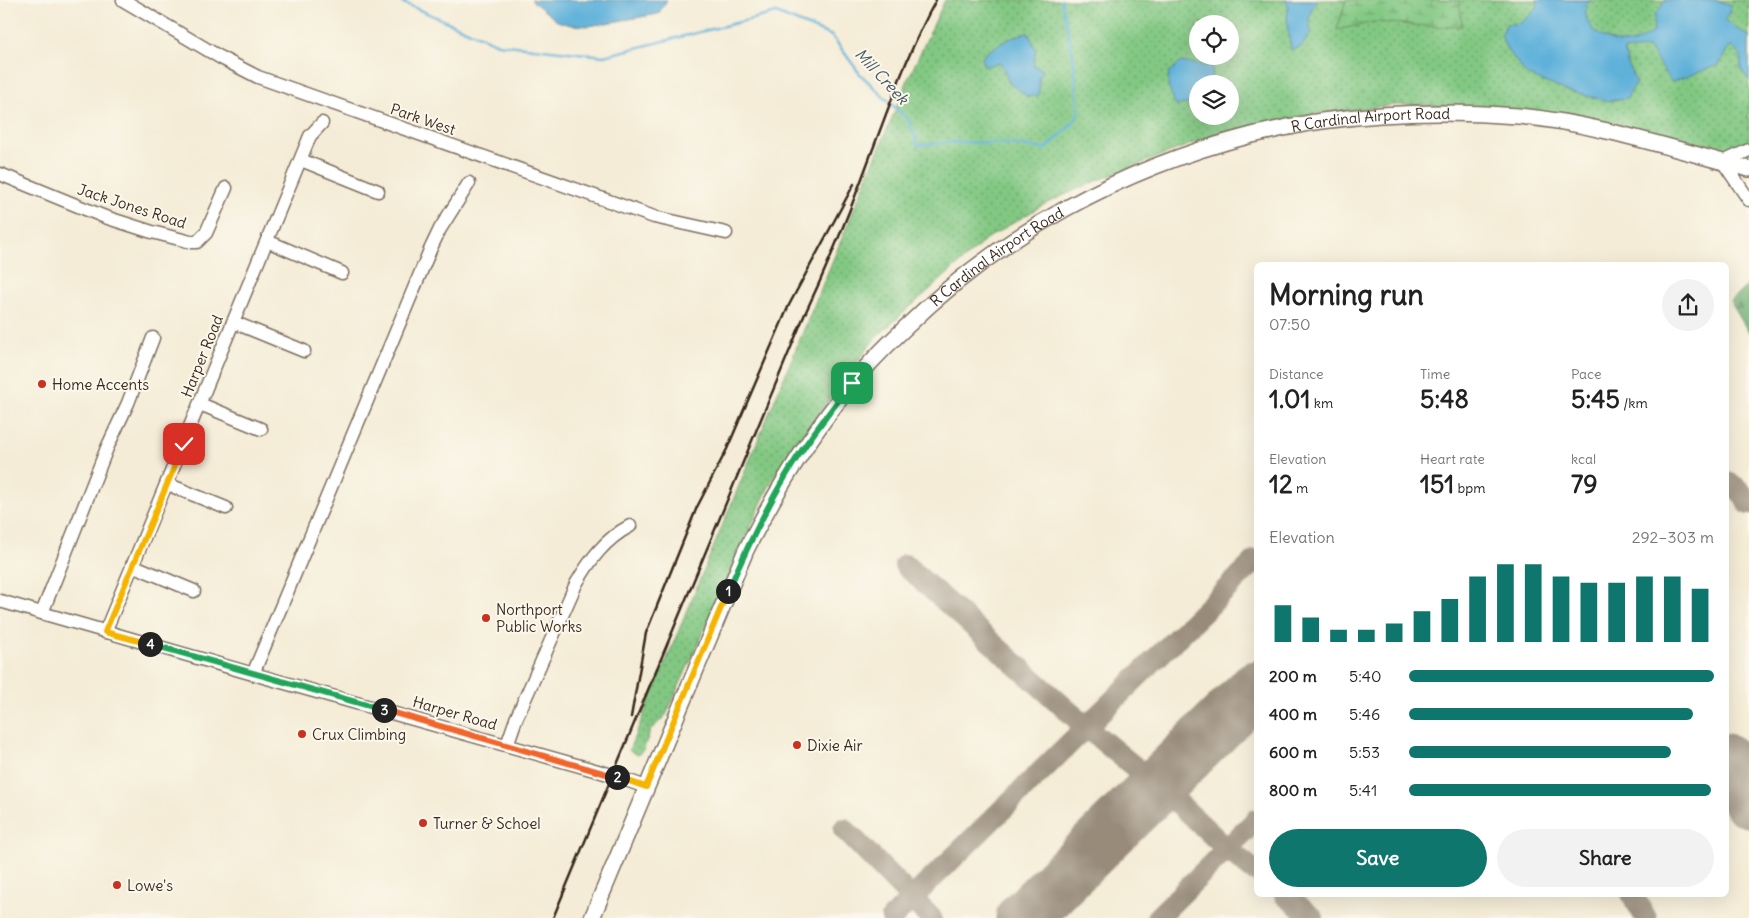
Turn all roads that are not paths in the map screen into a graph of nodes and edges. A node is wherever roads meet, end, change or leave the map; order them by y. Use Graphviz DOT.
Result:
graph roads {
  1 [pos="123,0"];
  2 [pos="322,123"];
  3 [pos="1749,150"];
  4 [pos="301,160"];
  5 [pos="1723,162"];
  6 [pos="1749,168"];
  7 [pos="0,174"];
  8 [pos="469,183"];
  9 [pos="226,188"];
  10 [pos="378,191"];
  11 [pos="1749,200"];
  12 [pos="726,233"];
  13 [pos="267,241"];
  14 [pos="342,274"];
  15 [pos="233,322"];
  16 [pos="153,338"];
  17 [pos="304,351"];
  18 [pos="200,404"];
  19 [pos="261,428"];
  20 [pos="167,484"];
  21 [pos="226,508"];
  22 [pos="630,526"];
  23 [pos="132,565"];
  24 [pos="194,591"];
  25 [pos="0,601"];
  26 [pos="42,613"];
  27 [pos="105,632"];
  28 [pos="253,674"];
  29 [pos="507,745"];
  30 [pos="646,787"];
  31 [pos="592,918"];
  1 -- 12 [label="street, Park West"];
  2 -- 4 [label="street, Harper Road"];
  3 -- 5 [label="street"];
  4 -- 10 [label="street"];
  4 -- 13 [label="street, Harper Road"];
  5 -- 6 [label="main road, R Cardinal Airport Road"];
  5 -- 11 [label="street"];
  5 -- 30 [label="main road, R Cardinal Airport Road"];
  7 -- 9 [label="street, Jack Jones Road"];
  8 -- 28 [label="street"];
  13 -- 14 [label="street"];
  13 -- 15 [label="street, Harper Road"];
  15 -- 17 [label="street"];
  15 -- 18 [label="street, Harper Road"];
  16 -- 26 [label="street"];
  18 -- 19 [label="street"];
  18 -- 20 [label="street, Harper Road"];
  20 -- 21 [label="street"];
  20 -- 23 [label="street, Harper Road"];
  22 -- 29 [label="street, Harper Road"];
  23 -- 24 [label="street"];
  23 -- 27 [label="street, Harper Road"];
  25 -- 26 [label="street, Harper Road"];
  26 -- 27 [label="street, Harper Road"];
  27 -- 28 [label="street, Harper Road"];
  28 -- 29 [label="street, Harper Road"];
  29 -- 30 [label="street, Harper Road"];
  30 -- 31 [label="main road, R Cardinal Airport Road"];
}
